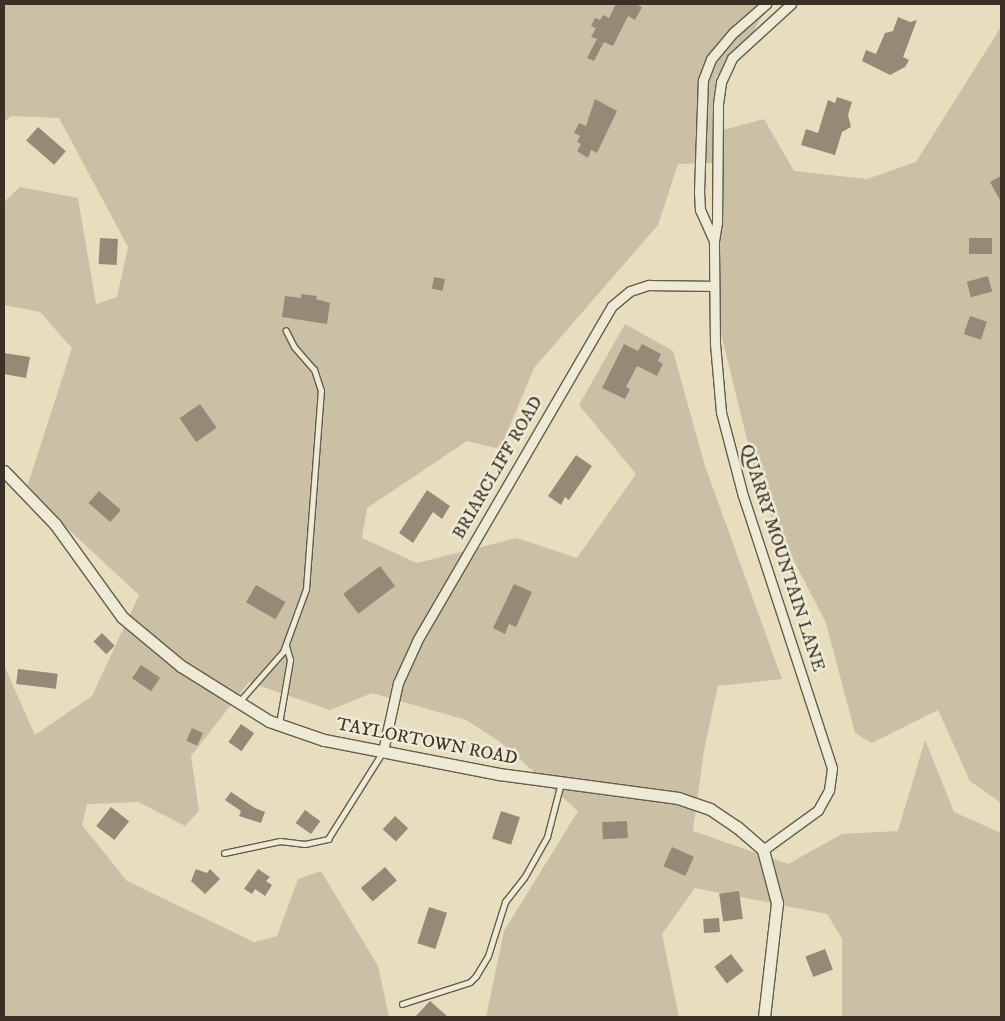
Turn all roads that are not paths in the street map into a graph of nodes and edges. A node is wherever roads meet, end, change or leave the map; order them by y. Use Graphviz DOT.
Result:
graph roads {
  1 [pos="766,4"];
  2 [pos="791,4"];
  3 [pos="702,94"];
  4 [pos="719,95"];
  5 [pos="714,241"];
  6 [pos="714,286"];
  7 [pos="286,331"];
  8 [pos="4,471"];
  9 [pos="286,645"];
  10 [pos="238,703"];
  11 [pos="279,725"];
  12 [pos="382,751"];
  13 [pos="561,783"];
  14 [pos="763,850"];
  15 [pos="224,853"];
  16 [pos="402,1004"];
  17 [pos="764,1017"];
  1 -- 3 [label="street, QUARRY MOUNTAIN LANE"];
  2 -- 4 [label="street, QUARRY MOUNTAIN LANE"];
  3 -- 4 [label="street"];
  3 -- 5 [label="street, QUARRY MOUNTAIN LANE"];
  4 -- 5 [label="street, QUARRY MOUNTAIN LANE"];
  5 -- 6 [label="street, QUARRY MOUNTAIN LANE"];
  6 -- 12 [label="street, BRIARCLIFF ROAD"];
  6 -- 14 [label="street, QUARRY MOUNTAIN LANE"];
  7 -- 9 [label="lane"];
  8 -- 10 [label="street, TAYLORTOWN ROAD"];
  9 -- 10 [label="lane"];
  9 -- 11 [label="lane"];
  10 -- 11 [label="street, TAYLORTOWN ROAD"];
  11 -- 12 [label="street, TAYLORTOWN ROAD"];
  12 -- 13 [label="street, TAYLORTOWN ROAD"];
  12 -- 15 [label="lane"];
  13 -- 14 [label="street, TAYLORTOWN ROAD"];
  13 -- 16 [label="lane"];
  14 -- 17 [label="street"];
}
